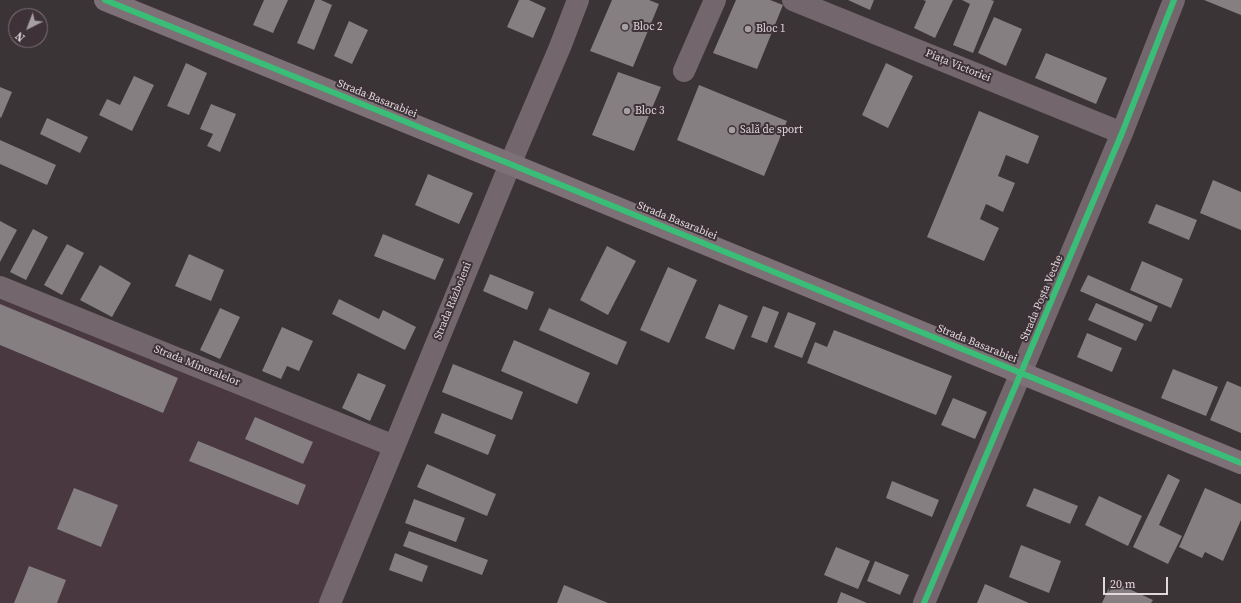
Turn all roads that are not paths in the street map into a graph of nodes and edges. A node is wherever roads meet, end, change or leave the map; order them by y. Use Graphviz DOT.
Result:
graph roads {
  1 [pos="105,0"];
  2 [pos="578,0"];
  3 [pos="715,0"];
  4 [pos="794,0"];
  5 [pos="1174,0"];
  6 [pos="684,71"];
  7 [pos="1122,133"];
  8 [pos="510,164"];
  9 [pos="0,287"];
  10 [pos="1022,372"];
  11 [pos="394,446"];
  12 [pos="1241,463"];
  13 [pos="330,603"];
  14 [pos="924,603"];
  1 -- 8 [label="main road, Strada Basarabiei"];
  2 -- 8 [label="street, Strada Războieni"];
  3 -- 6 [label="street"];
  4 -- 7 [label="street, Piața Victoriei"];
  5 -- 7 [label="street, Strada Poșta Veche"];
  7 -- 10 [label="street, Strada Poșta Veche"];
  8 -- 10 [label="main road, Strada Basarabiei"];
  8 -- 11 [label="street, Strada Războieni"];
  9 -- 11 [label="street, Strada Mineralelor"];
  10 -- 12 [label="main road, Strada Basarabiei"];
  10 -- 14 [label="street, Strada Poșta Veche"];
  11 -- 13 [label="street, Strada Războieni"];
}
